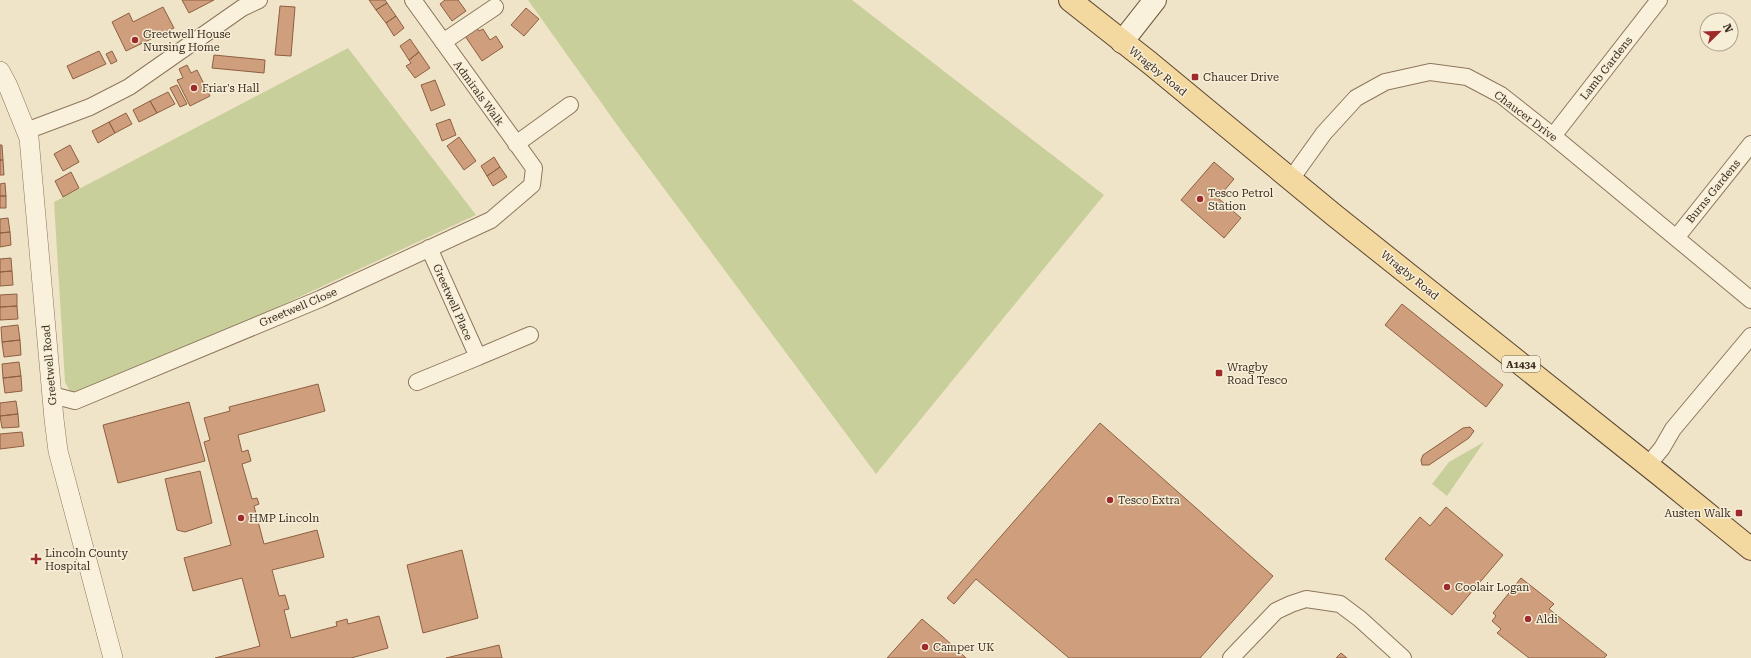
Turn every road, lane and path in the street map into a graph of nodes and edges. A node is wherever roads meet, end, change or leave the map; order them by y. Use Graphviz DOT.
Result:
graph roads {
  1 [pos="259,0"];
  2 [pos="413,0"];
  3 [pos="1070,0"];
  4 [pos="1156,0"];
  5 [pos="1659,0"];
  6 [pos="495,6"];
  7 [pos="443,42"];
  8 [pos="1122,42"];
  9 [pos="0,71"];
  10 [pos="570,105"];
  11 [pos="26,131"];
  12 [pos="1553,136"];
  13 [pos="516,144"];
  14 [pos="1751,144"];
  15 [pos="1291,179"];
  16 [pos="532,185"];
  17 [pos="1676,238"];
  18 [pos="429,248"];
  19 [pos="1751,300"];
  20 [pos="530,336"];
  21 [pos="1751,336"];
  22 [pos="478,357"];
  23 [pos="417,382"];
  24 [pos="52,395"];
  25 [pos="1648,465"];
  26 [pos="1751,549"];
  27 [pos="113,658"];
  28 [pos="1231,658"];
  29 [pos="1403,658"];
  1 -- 11 [label="street"];
  2 -- 7 [label="street, Admirals Walk"];
  3 -- 8 [label="main road, Wragby Road / A1434"];
  4 -- 8 [label="main road"];
  5 -- 12 [label="street, Lamb Gardens"];
  6 -- 7 [label="street"];
  7 -- 13 [label="street, Admirals Walk"];
  8 -- 15 [label="main road, Wragby Road / A1434"];
  9 -- 11 [label="street, Greetwell Road"];
  10 -- 13 [label="street"];
  11 -- 24 [label="street, Greetwell Road"];
  12 -- 15 [label="street, Chaucer Drive"];
  12 -- 17 [label="street, Chaucer Drive"];
  13 -- 16 [label="street, Admirals Walk"];
  14 -- 17 [label="street, Burns Gardens"];
  15 -- 25 [label="main road, Wragby Road / A1434"];
  16 -- 18 [label="street, Greetwell Close"];
  17 -- 19 [label="street, Chaucer Drive"];
  18 -- 22 [label="street, Greetwell Place"];
  18 -- 24 [label="street, Greetwell Close"];
  20 -- 22 [label="street"];
  21 -- 25 [label="street"];
  22 -- 23 [label="street"];
  24 -- 27 [label="street, Greetwell Road"];
  25 -- 26 [label="main road, Wragby Road / A1434"];
  28 -- 29 [label="street"];
}
